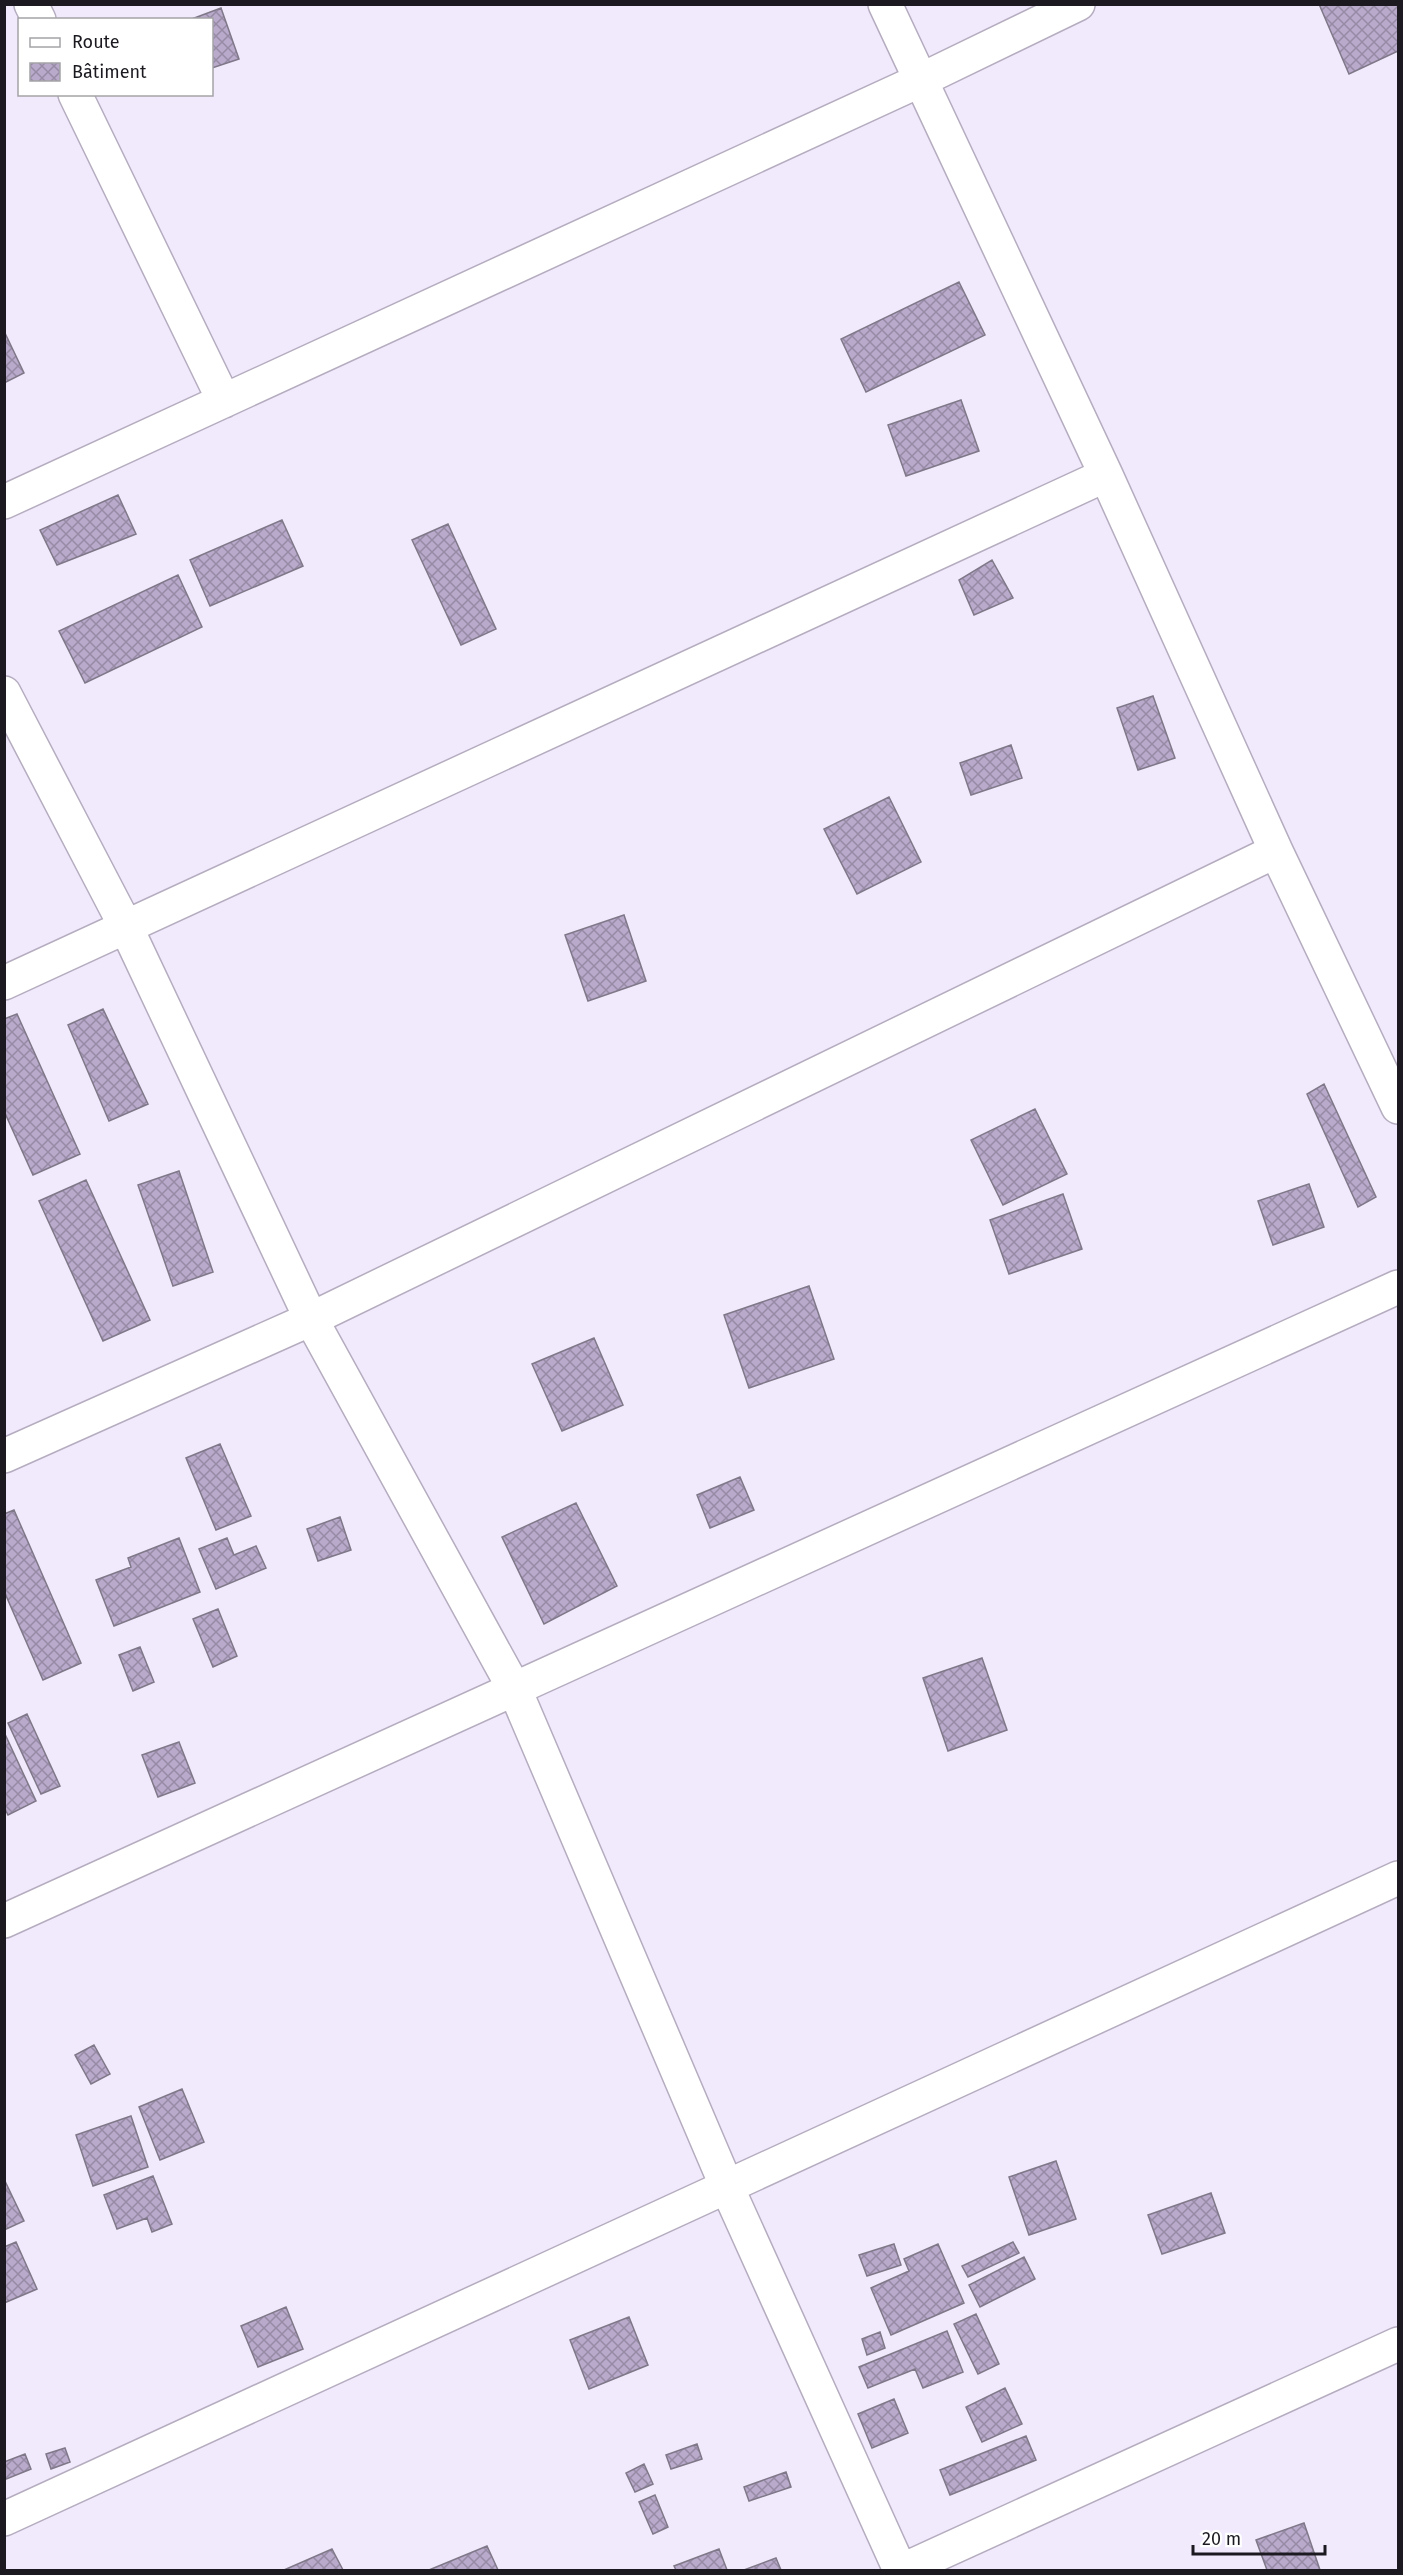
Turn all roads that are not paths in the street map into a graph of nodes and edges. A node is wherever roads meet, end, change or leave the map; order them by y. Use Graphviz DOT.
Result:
graph roads {
  1 [pos="31,4"];
  2 [pos="885,4"];
  3 [pos="1078,4"];
  4 [pos="38,18"];
  5 [pos="921,80"];
  6 [pos="76,96"];
  7 [pos="224,400"];
  8 [pos="1106,475"];
  9 [pos="4,502"];
  10 [pos="4,693"];
  11 [pos="1276,851"];
  12 [pos="126,927"];
  13 [pos="4,983"];
  14 [pos="1398,1107"];
  15 [pos="1398,1287"];
  16 [pos="311,1319"];
  17 [pos="4,1456"];
  18 [pos="515,1690"];
  19 [pos="1398,1878"];
  20 [pos="4,1921"];
  21 [pos="727,2187"];
  22 [pos="1398,2344"];
  23 [pos="4,2519"];
  24 [pos="901,2571"];
  1 -- 4 [label="street"];
  2 -- 5 [label="street"];
  3 -- 5 [label="street"];
  5 -- 7 [label="street"];
  5 -- 8 [label="street"];
  6 -- 7 [label="street"];
  7 -- 9 [label="street"];
  8 -- 11 [label="street"];
  8 -- 12 [label="street"];
  10 -- 12 [label="street"];
  11 -- 14 [label="street"];
  11 -- 16 [label="street"];
  12 -- 13 [label="street"];
  12 -- 16 [label="street"];
  15 -- 18 [label="street"];
  16 -- 17 [label="street"];
  16 -- 18 [label="street"];
  18 -- 20 [label="street"];
  18 -- 21 [label="street"];
  19 -- 21 [label="street"];
  21 -- 23 [label="street"];
  21 -- 24 [label="street"];
  22 -- 24 [label="street"];
}
